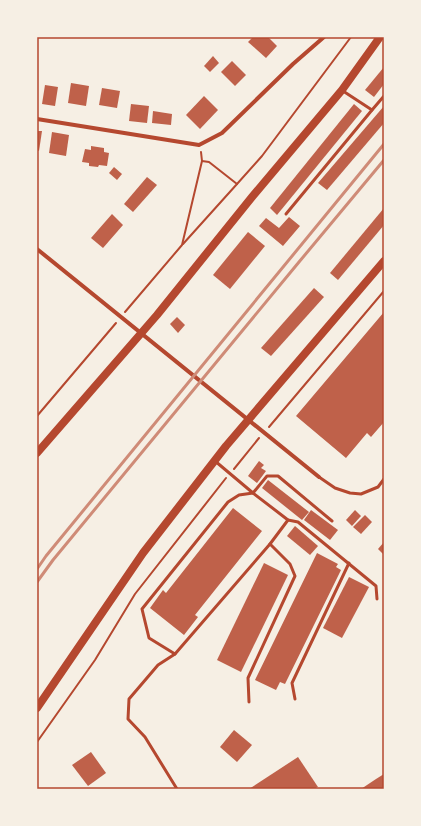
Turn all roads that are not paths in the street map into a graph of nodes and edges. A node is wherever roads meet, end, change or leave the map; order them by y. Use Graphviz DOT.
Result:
graph roads {
  1 [pos="324,37"];
  2 [pos="380,37"];
  3 [pos="342,90"];
  4 [pos="384,96"];
  5 [pos="372,110"];
  6 [pos="37,119"];
  7 [pos="286,214"];
  8 [pos="37,248"];
  9 [pos="384,261"];
  10 [pos="37,454"];
  11 [pos="215,461"];
  12 [pos="319,477"];
  13 [pos="384,479"];
  14 [pos="253,492"];
  15 [pos="288,520"];
  16 [pos="332,521"];
  17 [pos="270,544"];
  18 [pos="348,563"];
  19 [pos="377,600"];
  20 [pos="175,654"];
  21 [pos="295,698"];
  22 [pos="249,702"];
  23 [pos="37,708"];
  24 [pos="177,789"];
  1 -- 6 [label="street"];
  2 -- 3 [label="main road"];
  3 -- 5 [label="lane"];
  3 -- 10 [label="main road"];
  4 -- 5 [label="lane"];
  5 -- 7 [label="lane"];
  8 -- 12 [label="street"];
  9 -- 11 [label="main road"];
  11 -- 14 [label="lane"];
  11 -- 23 [label="main road"];
  12 -- 13 [label="lane"];
  14 -- 15 [label="lane"];
  14 -- 16 [label="lane"];
  14 -- 20 [label="lane"];
  15 -- 17 [label="lane"];
  15 -- 18 [label="lane"];
  17 -- 20 [label="lane"];
  17 -- 22 [label="lane"];
  18 -- 19 [label="lane"];
  18 -- 21 [label="lane"];
  20 -- 24 [label="lane"];
}
